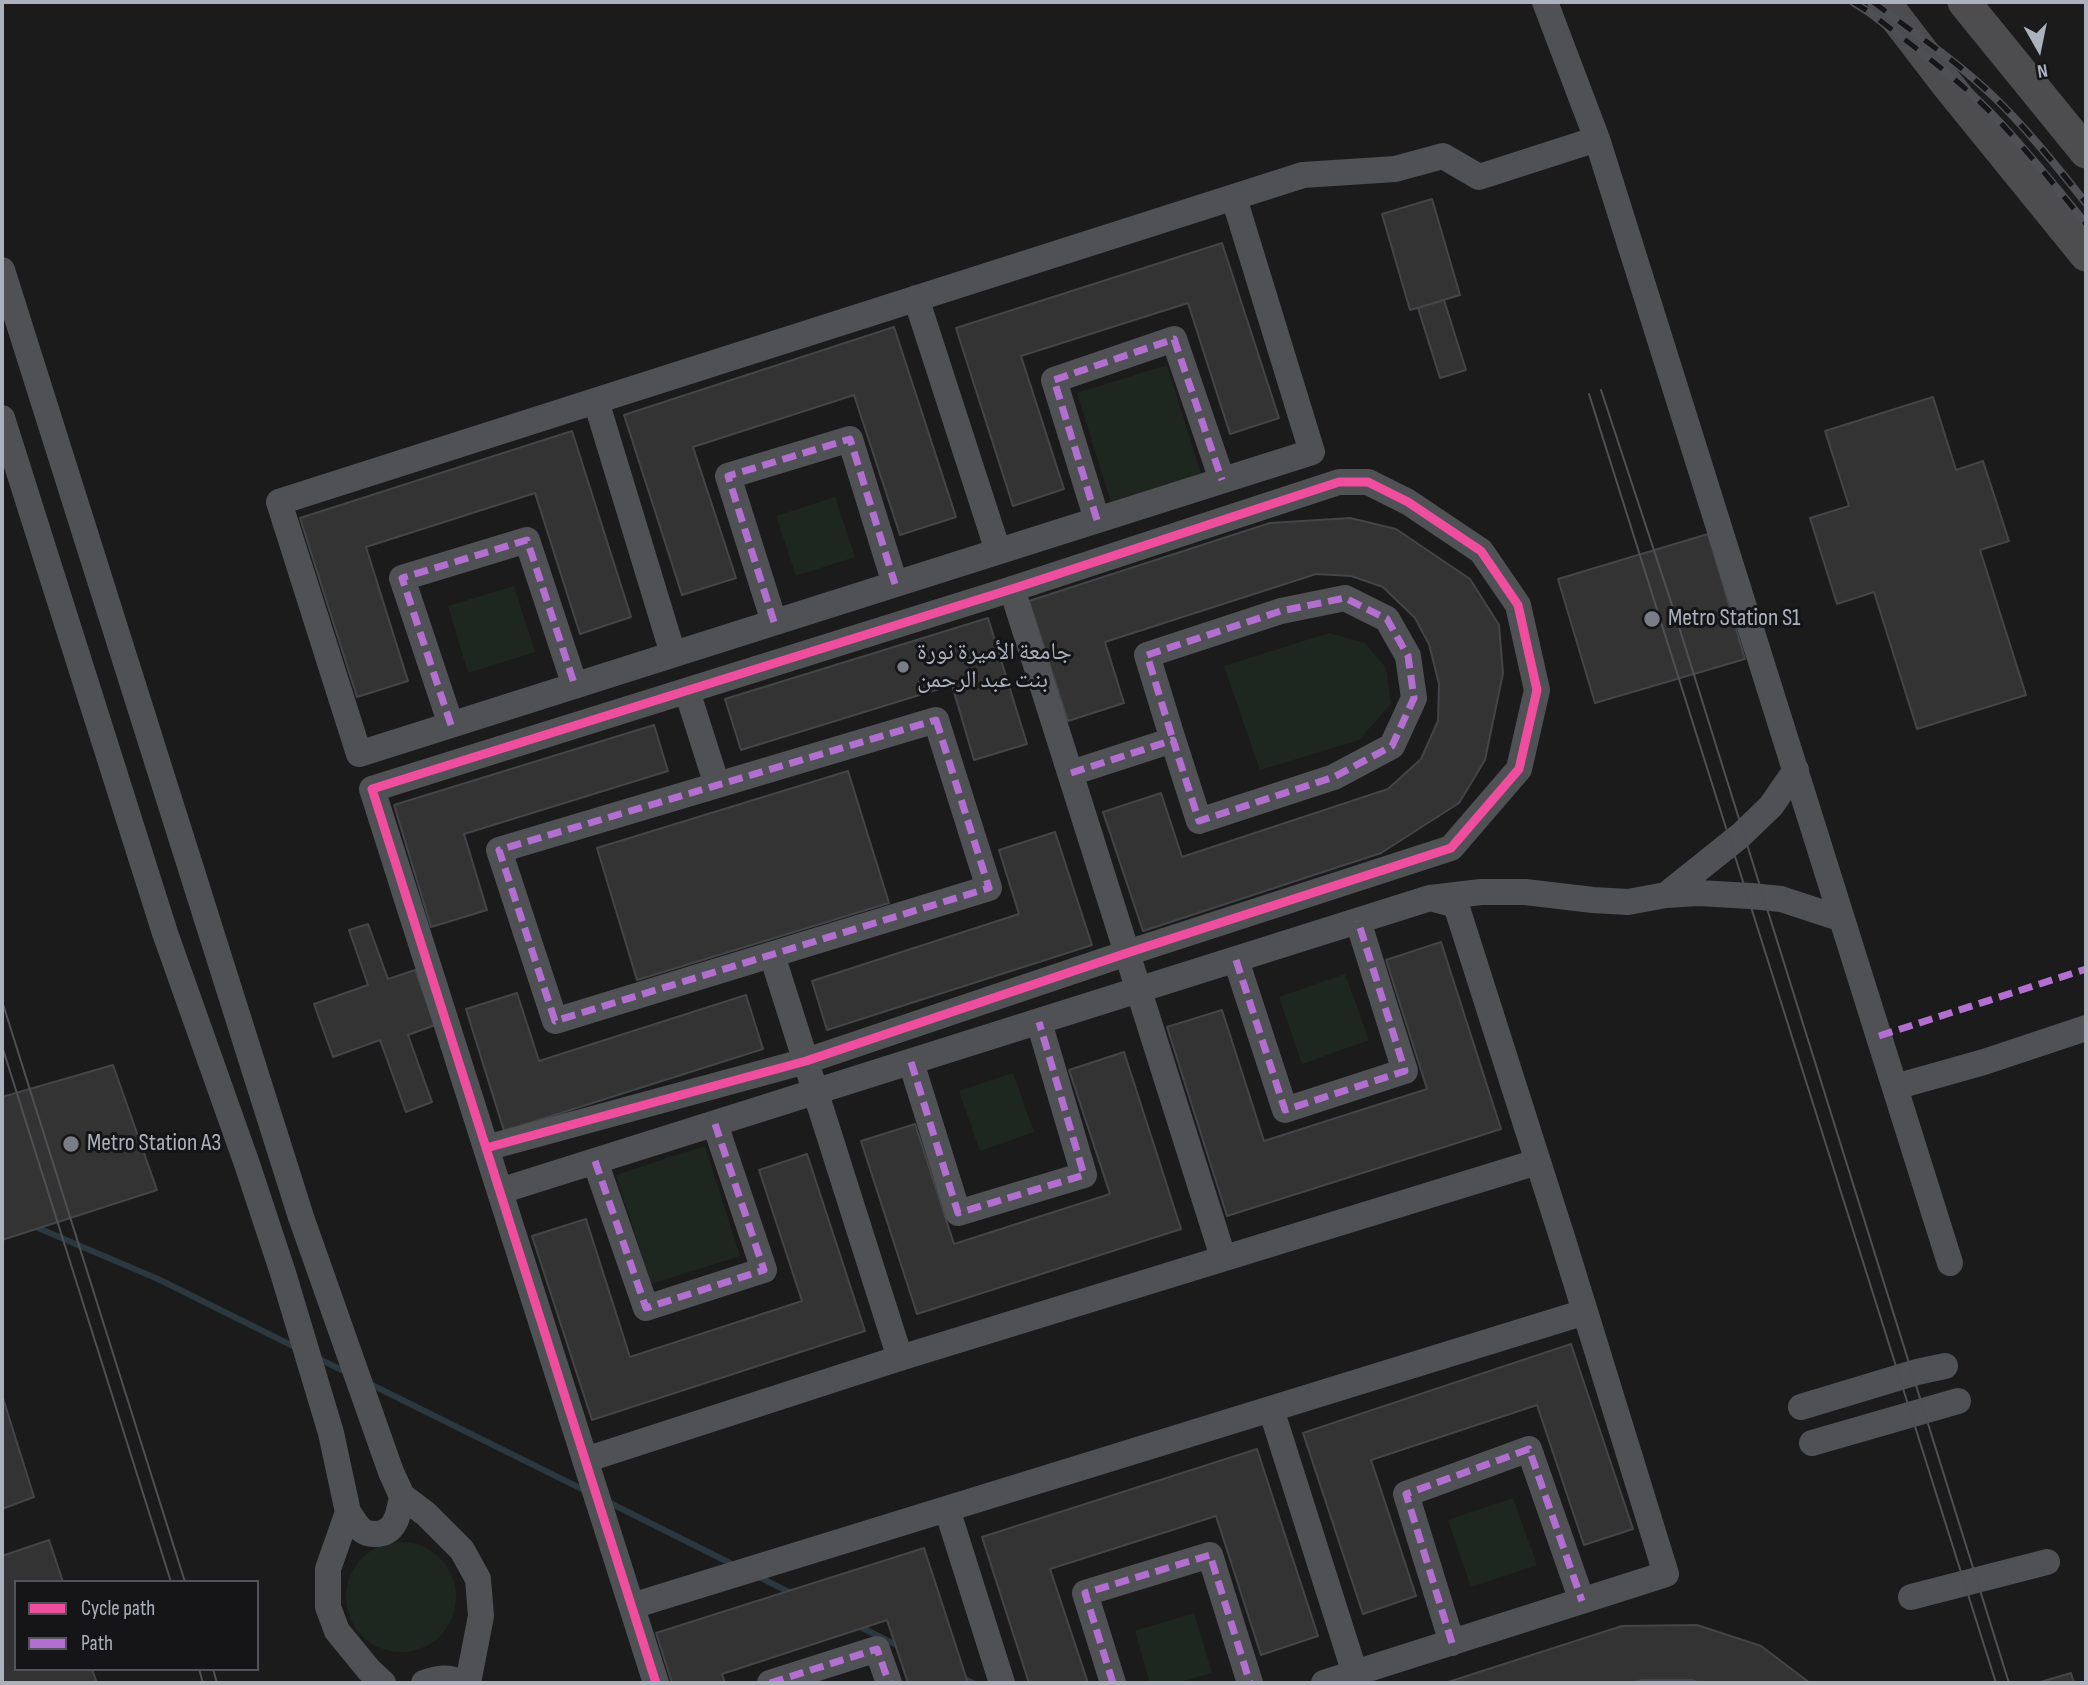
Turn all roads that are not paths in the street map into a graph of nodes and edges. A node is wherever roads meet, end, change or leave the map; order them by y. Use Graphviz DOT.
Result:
graph roads {
  1 [pos="1545,2"];
  2 [pos="1877,2"];
  3 [pos="1884,2"];
  4 [pos="1965,2"];
  5 [pos="1947,84"];
  6 [pos="1597,139"];
  7 [pos="2086,152"];
  8 [pos="1234,198"];
  9 [pos="2086,255"];
  10 [pos="2,270"];
  11 [pos="916,298"];
  12 [pos="596,401"];
  13 [pos="2,418"];
  14 [pos="1222,480"];
  15 [pos="1097,520"];
  16 [pos="998,551"];
  17 [pos="895,584"];
  18 [pos="1013,590"];
  19 [pos="774,622"];
  20 [pos="673,654"];
  21 [pos="575,685"];
  22 [pos="687,691"];
  23 [pos="451,725"];
  24 [pos="1173,740"];
  25 [pos="1796,771"];
  26 [pos="1071,773"];
  27 [pos="717,785"];
  28 [pos="1666,895"];
  29 [pos="1430,898"];
  30 [pos="1842,919"];
  31 [pos="1358,920"];
  32 [pos="1127,953"];
  33 [pos="772,955"];
  34 [pos="1236,960"];
  35 [pos="1139,990"];
  36 [pos="1039,1022"];
  37 [pos="2086,1028"];
  38 [pos="806,1061"];
  39 [pos="911,1062"];
  40 [pos="1895,1087"];
  41 [pos="816,1092"];
  42 [pos="715,1124"];
  43 [pos="486,1148"];
  44 [pos="595,1161"];
  45 [pos="1537,1162"];
  46 [pos="500,1191"];
  47 [pos="1223,1257"];
  48 [pos="1950,1263"];
  49 [pos="1585,1312"];
  50 [pos="900,1358"];
  51 [pos="1945,1366"];
  52 [pos="1958,1401"];
  53 [pos="1801,1407"];
  54 [pos="1271,1409"];
  55 [pos="1812,1443"];
  56 [pos="586,1460"];
  57 [pos="402,1496"];
  58 [pos="947,1509"];
  59 [pos="348,1512"];
  60 [pos="2047,1562"];
  61 [pos="1911,1597"];
  62 [pos="1582,1601"];
  63 [pos="632,1606"];
  64 [pos="1452,1643"];
  65 [pos="1356,1679"];
  66 [pos="383,1683"];
  67 [pos="424,1683"];
  68 [pos="462,1683"];
  69 [pos="468,1683"];
  70 [pos="656,1683"];
  71 [pos="770,1683"];
  72 [pos="889,1683"];
  73 [pos="1002,1683"];
  74 [pos="1113,1683"];
  75 [pos="1250,1683"];
  76 [pos="1324,1683"];
  1 -- 6 [label="street"];
  2 -- 5 [label="main road"];
  3 -- 5 [label="main road"];
  4 -- 7 [label="main road"];
  5 -- 9 [label="main road"];
  6 -- 8 [label="street"];
  6 -- 25 [label="street"];
  8 -- 11 [label="street"];
  8 -- 14 [label="street"];
  10 -- 57 [label="street"];
  11 -- 12 [label="street"];
  11 -- 16 [label="street"];
  12 -- 20 [label="street"];
  12 -- 23 [label="street"];
  13 -- 59 [label="street"];
  14 -- 15 [label="street"];
  14 -- 15 [label="street"];
  15 -- 16 [label="street"];
  16 -- 17 [label="street"];
  17 -- 19 [label="street"];
  17 -- 19 [label="street"];
  18 -- 22 [label="street"];
  18 -- 26 [label="street"];
  18 -- 32 [label="street"];
  19 -- 20 [label="street"];
  20 -- 21 [label="street"];
  21 -- 23 [label="street"];
  21 -- 23 [label="street"];
  22 -- 27 [label="street"];
  22 -- 43 [label="street"];
  24 -- 24 [label="street"];
  24 -- 26 [label="street"];
  25 -- 28 [label="street"];
  25 -- 30 [label="street"];
  26 -- 32 [label="street"];
  27 -- 33 [label="street"];
  27 -- 33 [label="street"];
  28 -- 29 [label="street"];
  28 -- 30 [label="street"];
  29 -- 31 [label="street"];
  29 -- 45 [label="street"];
  30 -- 40 [label="street"];
  31 -- 34 [label="street"];
  31 -- 34 [label="street"];
  32 -- 35 [label="street"];
  32 -- 38 [label="street"];
  33 -- 38 [label="street"];
  34 -- 35 [label="street"];
  35 -- 36 [label="street"];
  35 -- 47 [label="street"];
  36 -- 39 [label="street"];
  36 -- 39 [label="street"];
  37 -- 40 [label="street"];
  38 -- 41 [label="street"];
  38 -- 43 [label="street"];
  39 -- 41 [label="street"];
  40 -- 48 [label="street"];
  41 -- 42 [label="street"];
  41 -- 50 [label="street"];
  42 -- 44 [label="street"];
  42 -- 44 [label="street"];
  43 -- 46 [label="street"];
  44 -- 46 [label="street"];
  45 -- 47 [label="street"];
  45 -- 49 [label="street"];
  46 -- 56 [label="street"];
  47 -- 50 [label="street"];
  49 -- 54 [label="street"];
  49 -- 62 [label="street"];
  50 -- 56 [label="street"];
  51 -- 53 [label="street"];
  52 -- 55 [label="street"];
  54 -- 58 [label="street"];
  54 -- 65 [label="street"];
  56 -- 63 [label="street"];
  57 -- 59 [label="street"];
  57 -- 69 [label="street"];
  58 -- 63 [label="street"];
  58 -- 73 [label="street"];
  59 -- 66 [label="street"];
  60 -- 61 [label="street"];
  62 -- 64 [label="street"];
  62 -- 64 [label="street"];
  63 -- 70 [label="street"];
  64 -- 65 [label="street"];
  65 -- 76 [label="street"];
  67 -- 68 [label="street"];
  71 -- 72 [label="street"];
  74 -- 75 [label="street"];
}
